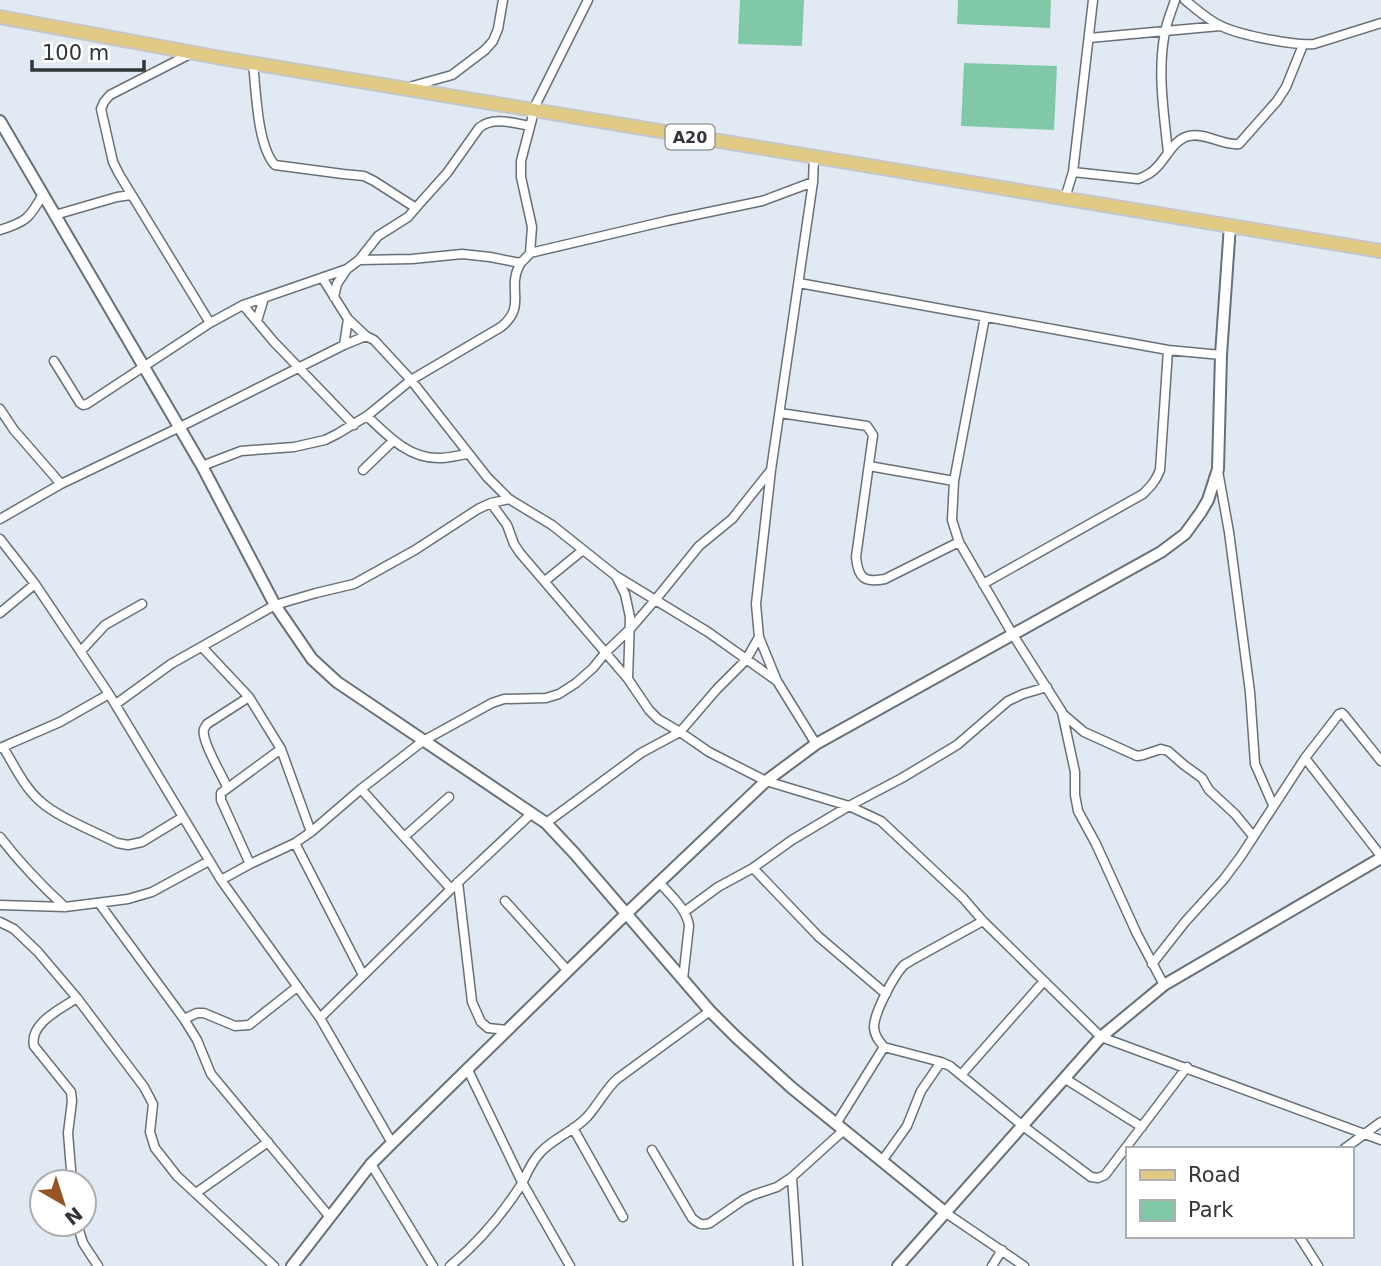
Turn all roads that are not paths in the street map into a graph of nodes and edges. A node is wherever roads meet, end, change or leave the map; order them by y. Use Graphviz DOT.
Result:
graph roads {
  1 [pos="503,0"];
  2 [pos="588,0"];
  3 [pos="1093,0"];
  4 [pos="1175,0"];
  5 [pos="1185,0"];
  6 [pos="0,17"];
  7 [pos="1381,23"];
  8 [pos="1220,26"];
  9 [pos="1165,30"];
  10 [pos="1089,38"];
  11 [pos="1303,45"];
  12 [pos="192,53"];
  13 [pos="253,63"];
  14 [pos="403,89"];
  15 [pos="533,110"];
  16 [pos="0,121"];
  17 [pos="530,127"];
  18 [pos="1168,153"];
  19 [pos="814,157"];
  20 [pos="1073,172"];
  21 [pos="813,182"];
  22 [pos="43,194"];
  23 [pos="131,195"];
  24 [pos="1065,198"];
  25 [pos="416,208"];
  26 [pos="55,215"];
  27 [pos="1230,225"];
  28 [pos="0,230"];
  29 [pos="1381,251"];
  30 [pos="530,253"];
  31 [pos="359,260"];
  32 [pos="520,263"];
  33 [pos="347,270"];
  34 [pos="323,279"];
  35 [pos="799,283"];
  36 [pos="264,298"];
  37 [pos="334,298"];
  38 [pos="243,305"];
  39 [pos="985,317"];
  40 [pos="348,319"];
  41 [pos="257,321"];
  42 [pos="210,323"];
  43 [pos="366,336"];
  44 [pos="344,345"];
  45 [pos="1168,351"];
  46 [pos="1221,355"];
  47 [pos="54,361"];
  48 [pos="144,367"];
  49 [pos="299,369"];
  50 [pos="411,380"];
  51 [pos="0,409"];
  52 [pos="780,413"];
  53 [pos="367,416"];
  54 [pos="354,425"];
  55 [pos="180,428"];
  56 [pos="393,441"];
  57 [pos="468,454"];
  58 [pos="202,466"];
  59 [pos="869,466"];
  60 [pos="1218,469"];
  61 [pos="363,470"];
  62 [pos="771,470"];
  63 [pos="954,481"];
  64 [pos="61,484"];
  65 [pos="509,499"];
  66 [pos="491,503"];
  67 [pos="0,519"];
  68 [pos="0,539"];
  69 [pos="959,542"];
  70 [pos="583,550"];
  71 [pos="616,576"];
  72 [pos="545,581"];
  73 [pos="35,584"];
  74 [pos="983,584"];
  75 [pos="656,599"];
  76 [pos="142,604"];
  77 [pos="275,605"];
  78 [pos="0,613"];
  79 [pos="631,628"];
  80 [pos="1013,635"];
  81 [pos="759,637"];
  82 [pos="202,647"];
  83 [pos="81,651"];
  84 [pos="606,652"];
  85 [pos="746,660"];
  86 [pos="628,678"];
  87 [pos="777,681"];
  88 [pos="1047,687"];
  89 [pos="109,694"];
  90 [pos="249,697"];
  91 [pos="116,704"];
  92 [pos="1062,712"];
  93 [pos="680,732"];
  94 [pos="423,741"];
  95 [pos="816,744"];
  96 [pos="1,748"];
  97 [pos="281,749"];
  98 [pos="1305,758"];
  99 [pos="1381,761"];
  100 [pos="766,781"];
  101 [pos="227,787"];
  102 [pos="361,789"];
  103 [pos="449,797"];
  104 [pos="1273,805"];
  105 [pos="849,806"];
  106 [pos="532,813"];
  107 [pos="183,817"];
  108 [pos="546,823"];
  109 [pos="312,832"];
  110 [pos="1253,836"];
  111 [pos="0,837"];
  112 [pos="404,837"];
  113 [pos="295,843"];
  114 [pos="1381,857"];
  115 [pos="209,861"];
  116 [pos="250,864"];
  117 [pos="753,868"];
  118 [pos="220,880"];
  119 [pos="458,882"];
  120 [pos="659,882"];
  121 [pos="451,889"];
  122 [pos="505,901"];
  123 [pos="99,903"];
  124 [pos="0,905"];
  125 [pos="65,907"];
  126 [pos="684,912"];
  127 [pos="626,913"];
  128 [pos="983,921"];
  129 [pos="0,922"];
  130 [pos="1152,964"];
  131 [pos="568,971"];
  132 [pos="363,975"];
  133 [pos="683,979"];
  134 [pos="1044,981"];
  135 [pos="1164,985"];
  136 [pos="297,987"];
  137 [pos="886,995"];
  138 [pos="77,998"];
  139 [pos="710,1011"];
  140 [pos="320,1018"];
  141 [pos="184,1019"];
  142 [pos="507,1030"];
  143 [pos="1101,1037"];
  144 [pos="884,1047"];
  145 [pos="941,1062"];
  146 [pos="1187,1067"];
  147 [pos="467,1068"];
  148 [pos="961,1075"];
  149 [pos="1064,1078"];
  150 [pos="1381,1122"];
  151 [pos="1023,1126"];
  152 [pos="840,1127"];
  153 [pos="1142,1127"];
  154 [pos="573,1128"];
  155 [pos="1365,1133"];
  156 [pos="1381,1140"];
  157 [pos="268,1142"];
  158 [pos="392,1143"];
  159 [pos="1127,1147"];
  160 [pos="1347,1147"];
  161 [pos="1126,1148"];
  162 [pos="652,1150"];
  163 [pos="882,1161"];
  164 [pos="371,1164"];
  165 [pos="71,1168"];
  166 [pos="792,1177"];
  167 [pos="522,1182"];
  168 [pos="196,1193"];
  169 [pos="946,1213"];
  170 [pos="329,1216"];
  171 [pos="622,1217"];
  172 [pos="81,1238"];
  173 [pos="1300,1238"];
  174 [pos="1002,1250"];
  175 [pos="98,1266"];
  176 [pos="274,1266"];
  177 [pos="292,1266"];
  178 [pos="433,1266"];
  179 [pos="450,1266"];
  180 [pos="570,1266"];
  181 [pos="798,1266"];
  182 [pos="898,1266"];
  183 [pos="992,1266"];
  184 [pos="1024,1266"];
  185 [pos="1318,1266"];
  1 -- 14 [label="street"];
  2 -- 15 [label="street"];
  3 -- 10 [label="street"];
  4 -- 9 [label="street"];
  5 -- 8 [label="street"];
  6 -- 12 [label="main road, A20"];
  7 -- 11 [label="street"];
  8 -- 9 [label="street"];
  8 -- 11 [label="street"];
  9 -- 10 [label="street"];
  9 -- 18 [label="street"];
  10 -- 20 [label="street"];
  11 -- 18 [label="street"];
  12 -- 13 [label="main road, A20"];
  12 -- 23 [label="street"];
  13 -- 14 [label="main road, A20"];
  13 -- 25 [label="street"];
  14 -- 15 [label="main road, A20"];
  15 -- 17 [label="street"];
  15 -- 19 [label="main road, A20"];
  16 -- 22 [label="street"];
  17 -- 25 [label="street"];
  17 -- 30 [label="street"];
  18 -- 20 [label="street"];
  19 -- 21 [label="street"];
  19 -- 24 [label="main road, A20"];
  20 -- 24 [label="street"];
  21 -- 30 [label="street"];
  21 -- 35 [label="street"];
  22 -- 26 [label="street"];
  22 -- 28 [label="street"];
  23 -- 26 [label="street"];
  23 -- 42 [label="street"];
  24 -- 27 [label="main road, A20"];
  25 -- 31 [label="street"];
  26 -- 48 [label="street"];
  27 -- 29 [label="main road, A20"];
  27 -- 46 [label="street"];
  30 -- 32 [label="street"];
  31 -- 32 [label="street"];
  31 -- 33 [label="street"];
  32 -- 50 [label="street"];
  33 -- 34 [label="street"];
  33 -- 37 [label="street"];
  34 -- 36 [label="street"];
  34 -- 37 [label="street"];
  35 -- 39 [label="street"];
  35 -- 52 [label="street"];
  36 -- 38 [label="street"];
  36 -- 41 [label="street"];
  37 -- 40 [label="street"];
  38 -- 41 [label="street"];
  38 -- 42 [label="street"];
  39 -- 45 [label="street"];
  39 -- 63 [label="street"];
  40 -- 43 [label="street"];
  40 -- 44 [label="street"];
  41 -- 49 [label="street"];
  42 -- 48 [label="street"];
  43 -- 44 [label="street"];
  43 -- 50 [label="street"];
  44 -- 49 [label="street"];
  45 -- 46 [label="street"];
  45 -- 74 [label="street"];
  46 -- 60 [label="street"];
  47 -- 48 [label="street"];
  48 -- 55 [label="street"];
  49 -- 54 [label="street"];
  49 -- 55 [label="street"];
  50 -- 53 [label="street"];
  50 -- 57 [label="street"];
  51 -- 64 [label="street"];
  52 -- 59 [label="street"];
  52 -- 62 [label="street"];
  53 -- 54 [label="street"];
  53 -- 56 [label="street"];
  54 -- 58 [label="street"];
  55 -- 58 [label="street"];
  55 -- 64 [label="street"];
  56 -- 57 [label="street"];
  56 -- 61 [label="street"];
  57 -- 65 [label="street"];
  58 -- 77 [label="street"];
  59 -- 63 [label="street"];
  59 -- 69 [label="street"];
  60 -- 80 [label="street"];
  60 -- 104 [label="street"];
  62 -- 75 [label="street"];
  62 -- 81 [label="street"];
  63 -- 69 [label="street"];
  64 -- 67 [label="street"];
  65 -- 66 [label="street"];
  65 -- 70 [label="street"];
  66 -- 72 [label="street"];
  66 -- 77 [label="street"];
  68 -- 73 [label="street"];
  69 -- 74 [label="street"];
  70 -- 71 [label="street"];
  70 -- 72 [label="street"];
  71 -- 75 [label="street"];
  71 -- 79 [label="street"];
  72 -- 84 [label="street"];
  73 -- 78 [label="street"];
  73 -- 83 [label="street"];
  74 -- 80 [label="street"];
  75 -- 79 [label="street"];
  75 -- 85 [label="street"];
  76 -- 83 [label="street"];
  77 -- 82 [label="street"];
  77 -- 94 [label="street"];
  79 -- 84 [label="street"];
  79 -- 86 [label="street"];
  80 -- 88 [label="street"];
  80 -- 95 [label="street"];
  81 -- 85 [label="street"];
  81 -- 87 [label="street"];
  82 -- 90 [label="street"];
  82 -- 91 [label="street"];
  83 -- 89 [label="street"];
  84 -- 86 [label="street"];
  84 -- 94 [label="street"];
  85 -- 87 [label="street"];
  85 -- 93 [label="street"];
  86 -- 93 [label="street"];
  87 -- 95 [label="street"];
  88 -- 92 [label="street"];
  88 -- 105 [label="street"];
  89 -- 91 [label="street"];
  89 -- 96 [label="street"];
  90 -- 97 [label="street"];
  90 -- 101 [label="street"];
  91 -- 107 [label="street"];
  92 -- 110 [label="street"];
  92 -- 130 [label="street"];
  93 -- 100 [label="street"];
  93 -- 108 [label="street"];
  94 -- 102 [label="street"];
  94 -- 106 [label="street"];
  95 -- 100 [label="street"];
  96 -- 107 [label="street"];
  97 -- 101 [label="street"];
  97 -- 109 [label="street"];
  98 -- 99 [label="street"];
  98 -- 104 [label="street"];
  98 -- 114 [label="street"];
  100 -- 105 [label="street"];
  100 -- 120 [label="street"];
  101 -- 116 [label="street"];
  102 -- 109 [label="street"];
  102 -- 112 [label="street"];
  103 -- 112 [label="street"];
  104 -- 110 [label="street"];
  105 -- 117 [label="street"];
  105 -- 128 [label="street"];
  106 -- 108 [label="street"];
  106 -- 119 [label="street"];
  107 -- 115 [label="street"];
  108 -- 127 [label="street"];
  109 -- 113 [label="street"];
  110 -- 130 [label="street"];
  111 -- 125 [label="street"];
  112 -- 121 [label="street"];
  113 -- 116 [label="street"];
  113 -- 132 [label="street"];
  114 -- 135 [label="street"];
  115 -- 118 [label="street"];
  115 -- 123 [label="street"];
  116 -- 118 [label="street"];
  117 -- 126 [label="street"];
  117 -- 137 [label="street"];
  118 -- 136 [label="street"];
  119 -- 121 [label="street"];
  119 -- 142 [label="street"];
  120 -- 126 [label="street"];
  120 -- 127 [label="street"];
  121 -- 132 [label="street"];
  122 -- 131 [label="street"];
  123 -- 125 [label="street"];
  123 -- 141 [label="street"];
  124 -- 125 [label="street"];
  126 -- 133 [label="street"];
  127 -- 131 [label="street"];
  127 -- 133 [label="street"];
  128 -- 134 [label="street"];
  128 -- 137 [label="street"];
  129 -- 138 [label="street"];
  130 -- 135 [label="street"];
  131 -- 142 [label="street"];
  132 -- 140 [label="street"];
  133 -- 139 [label="street"];
  134 -- 143 [label="street"];
  134 -- 148 [label="street"];
  135 -- 143 [label="street"];
  136 -- 140 [label="street"];
  136 -- 141 [label="street"];
  137 -- 144 [label="street"];
  138 -- 165 [label="street"];
  138 -- 168 [label="street"];
  139 -- 152 [label="street"];
  139 -- 154 [label="street"];
  140 -- 158 [label="street"];
  141 -- 157 [label="street"];
  142 -- 147 [label="street"];
  143 -- 146 [label="street"];
  143 -- 149 [label="street"];
  144 -- 145 [label="street"];
  144 -- 152 [label="street"];
  145 -- 148 [label="street"];
  145 -- 163 [label="street"];
  146 -- 153 [label="street"];
  146 -- 155 [label="street"];
  147 -- 158 [label="street"];
  147 -- 167 [label="street"];
  148 -- 151 [label="street"];
  149 -- 151 [label="street"];
  149 -- 153 [label="street"];
  150 -- 155 [label="street"];
  151 -- 161 [label="street"];
  151 -- 169 [label="street"];
  152 -- 163 [label="street"];
  152 -- 166 [label="street"];
  153 -- 159 [label="street"];
  154 -- 167 [label="street"];
  154 -- 171 [label="street"];
  155 -- 156 [label="street"];
  155 -- 160 [label="street"];
  157 -- 168 [label="street"];
  157 -- 170 [label="street"];
  158 -- 164 [label="street"];
  162 -- 166 [label="street"];
  163 -- 169 [label="street"];
  164 -- 170 [label="street"];
  164 -- 178 [label="street"];
  166 -- 181 [label="street"];
  167 -- 179 [label="street"];
  167 -- 180 [label="street"];
  168 -- 176 [label="street"];
  169 -- 174 [label="street"];
  169 -- 182 [label="street"];
  170 -- 177 [label="street"];
  172 -- 175 [label="street"];
  173 -- 185 [label="street"];
  174 -- 183 [label="street"];
  174 -- 184 [label="street"];
}
